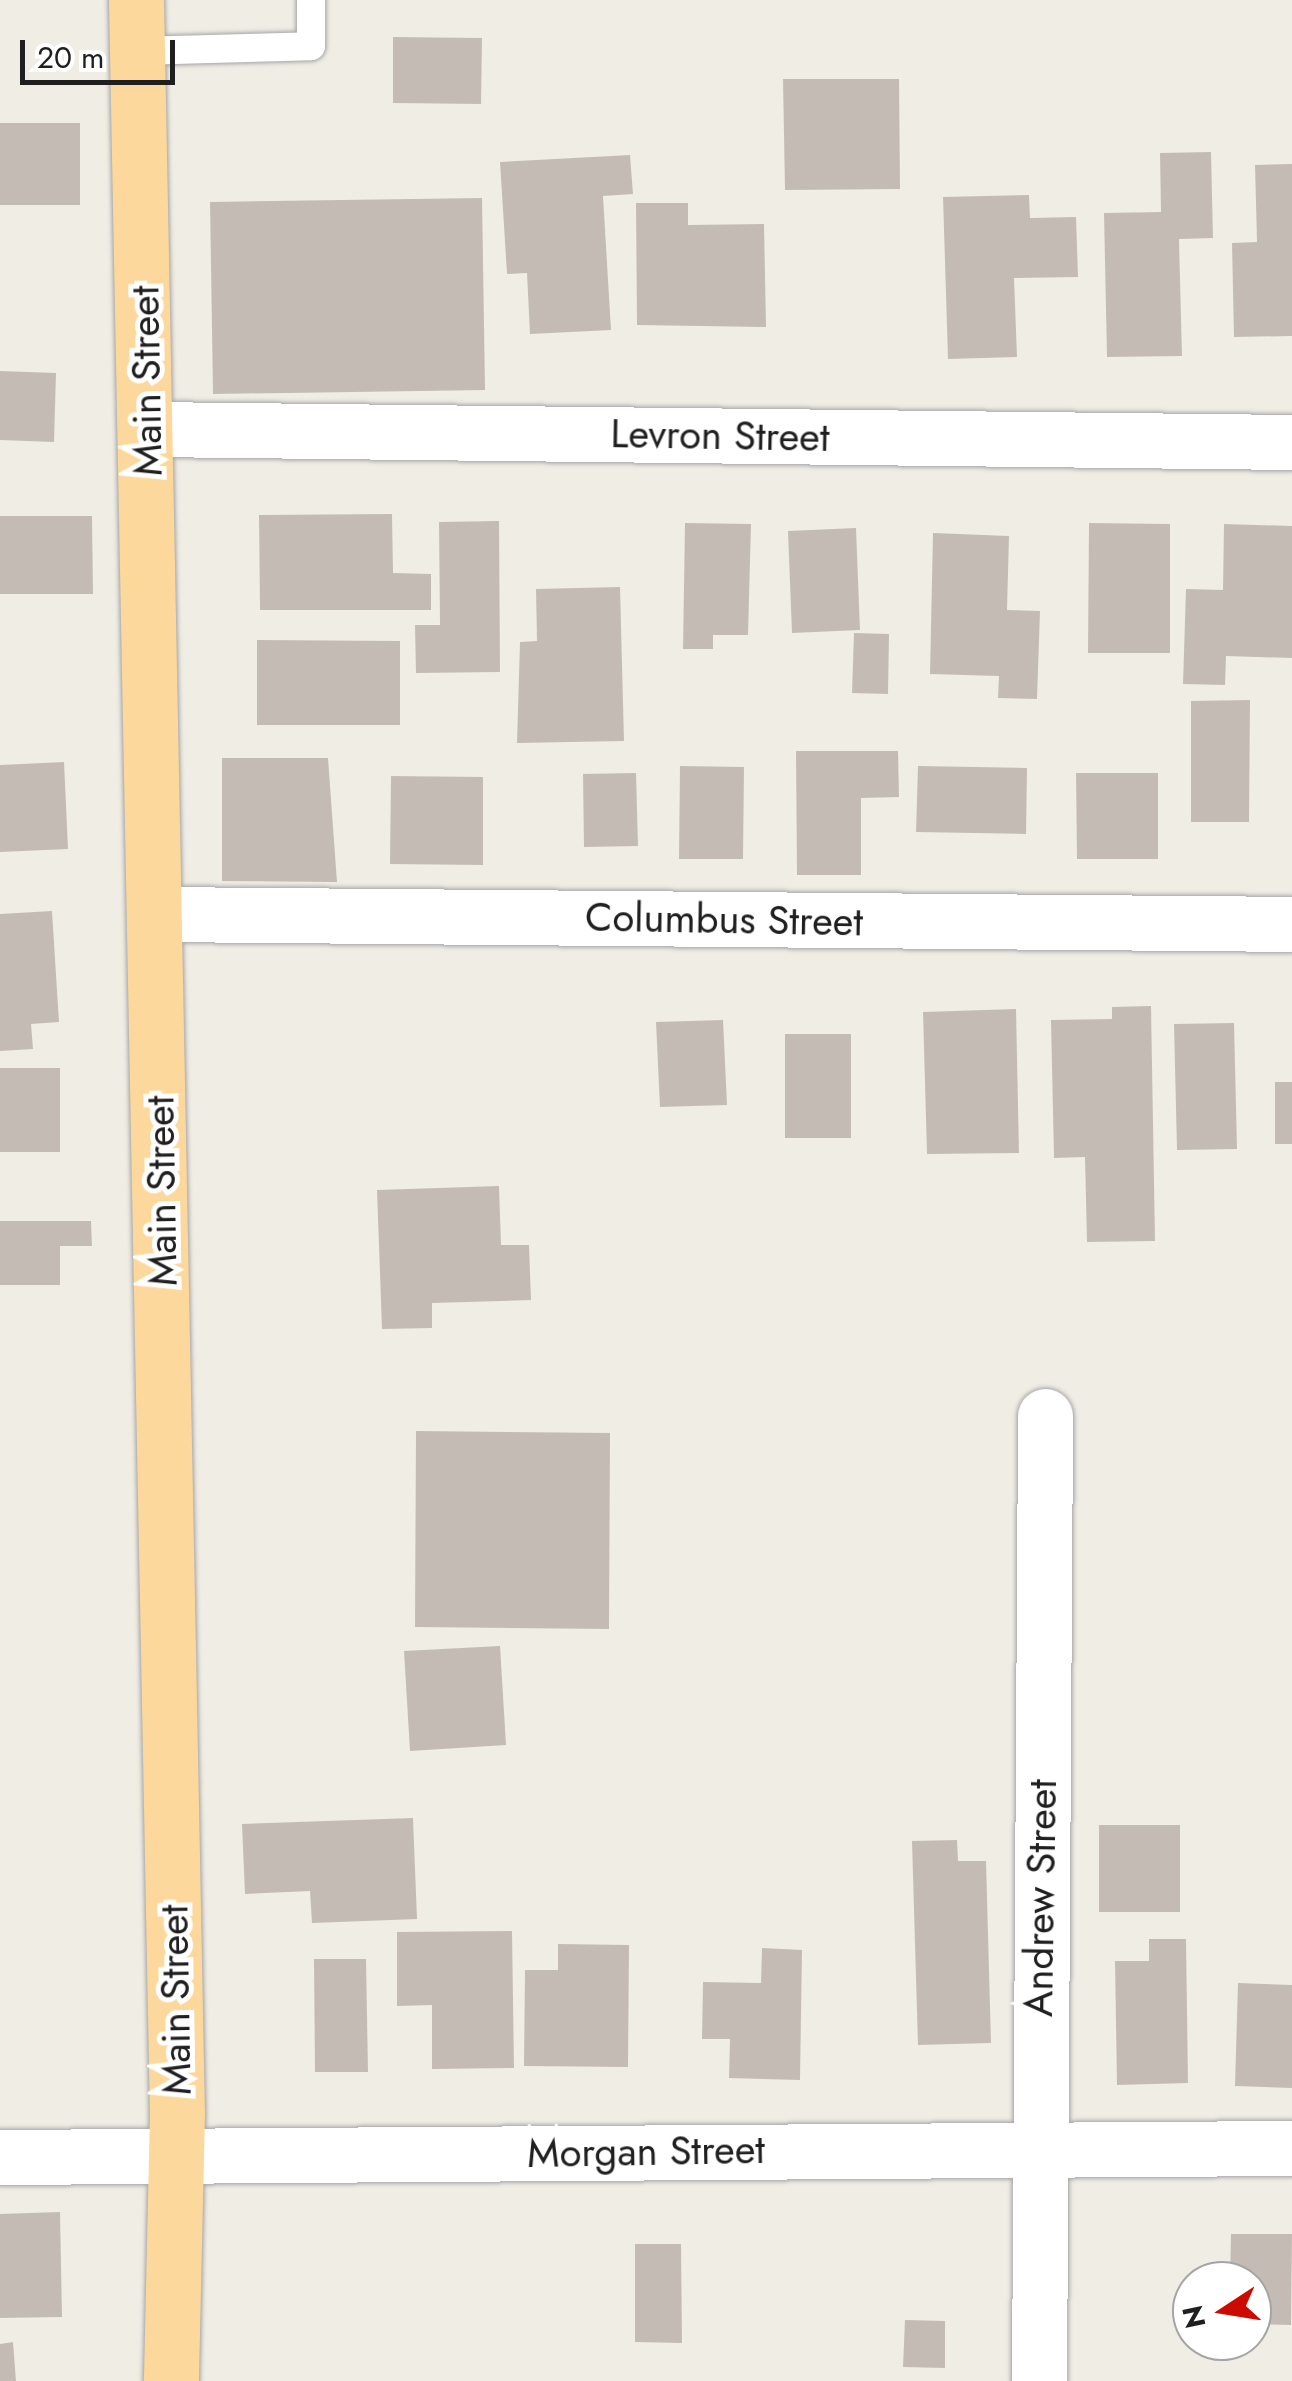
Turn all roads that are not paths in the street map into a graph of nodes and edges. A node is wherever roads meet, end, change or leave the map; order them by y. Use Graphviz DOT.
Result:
graph roads {
  1 [pos="310,0"];
  2 [pos="136,26"];
  3 [pos="148,428"];
  4 [pos="1292,442"];
  5 [pos="156,914"];
  6 [pos="1292,924"];
  7 [pos="1045,1416"];
  8 [pos="1037,2146"];
  9 [pos="1292,2148"];
  10 [pos="0,2157"];
  11 [pos="177,2157"];
  12 [pos="171,2381"];
  13 [pos="1039,2381"];
  1 -- 2 [label="lane"];
  2 -- 3 [label="main road, Main Street"];
  3 -- 4 [label="street, Levron Street"];
  3 -- 5 [label="main road, Main Street"];
  5 -- 6 [label="street, Columbus Street"];
  5 -- 11 [label="main road, Main Street"];
  7 -- 8 [label="street, Andrew Street"];
  8 -- 9 [label="street, Morgan Street"];
  8 -- 11 [label="street, Morgan Street"];
  8 -- 13 [label="street, Andrew Street"];
  10 -- 11 [label="street, Morgan Street"];
  11 -- 12 [label="main road, Main Street"];
}
